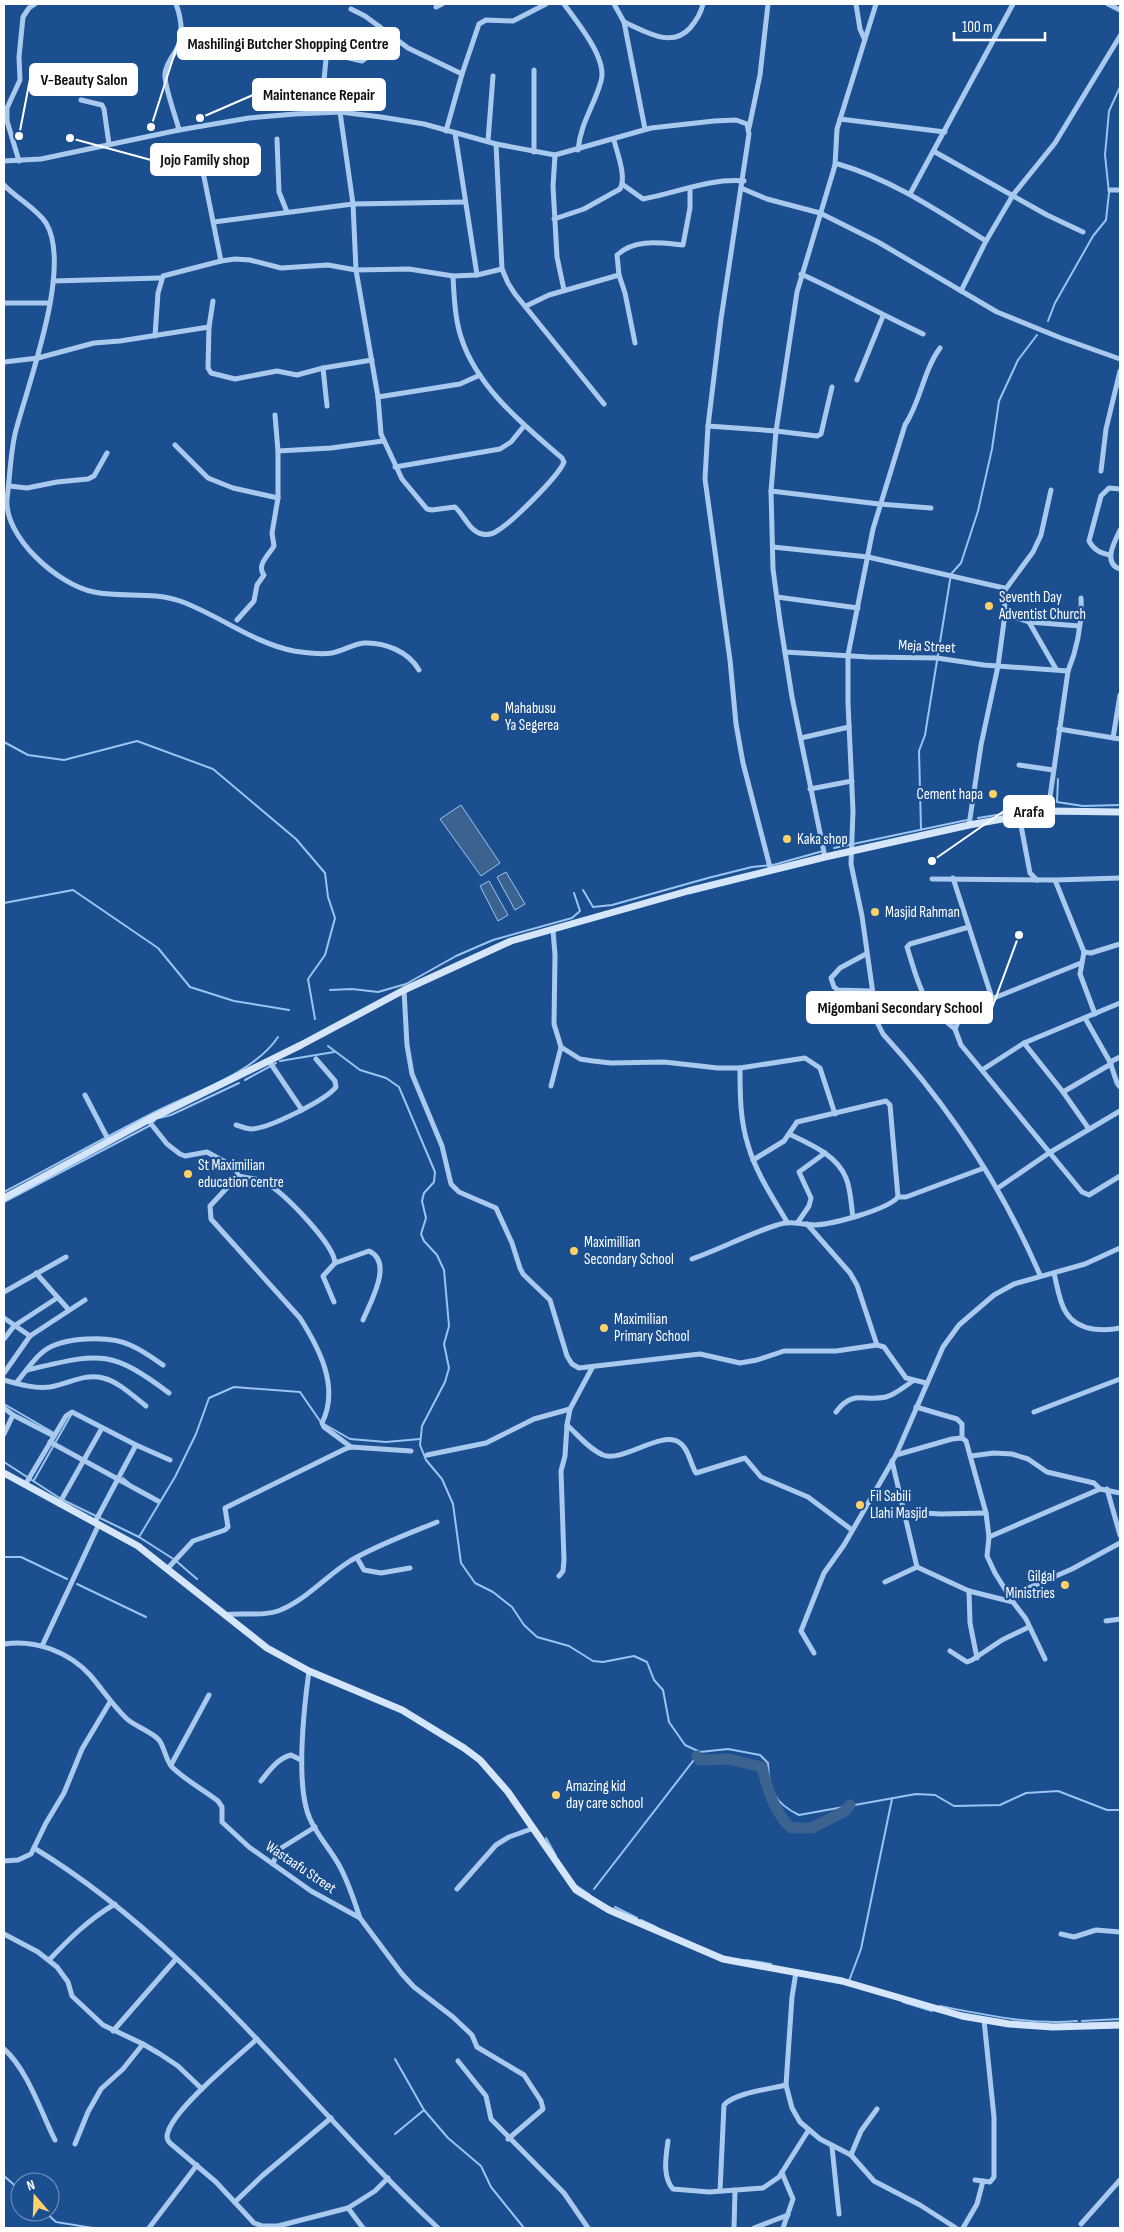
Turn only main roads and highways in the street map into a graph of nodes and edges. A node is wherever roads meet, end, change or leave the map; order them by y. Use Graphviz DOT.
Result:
graph roads {
  1 [pos="1120,812"];
  2 [pos="4,1198"];
  3 [pos="4,1473"];
  4 [pos="1120,2024"];
  1 -- 2 [label="main road"];
  3 -- 4 [label="main road"];
}
